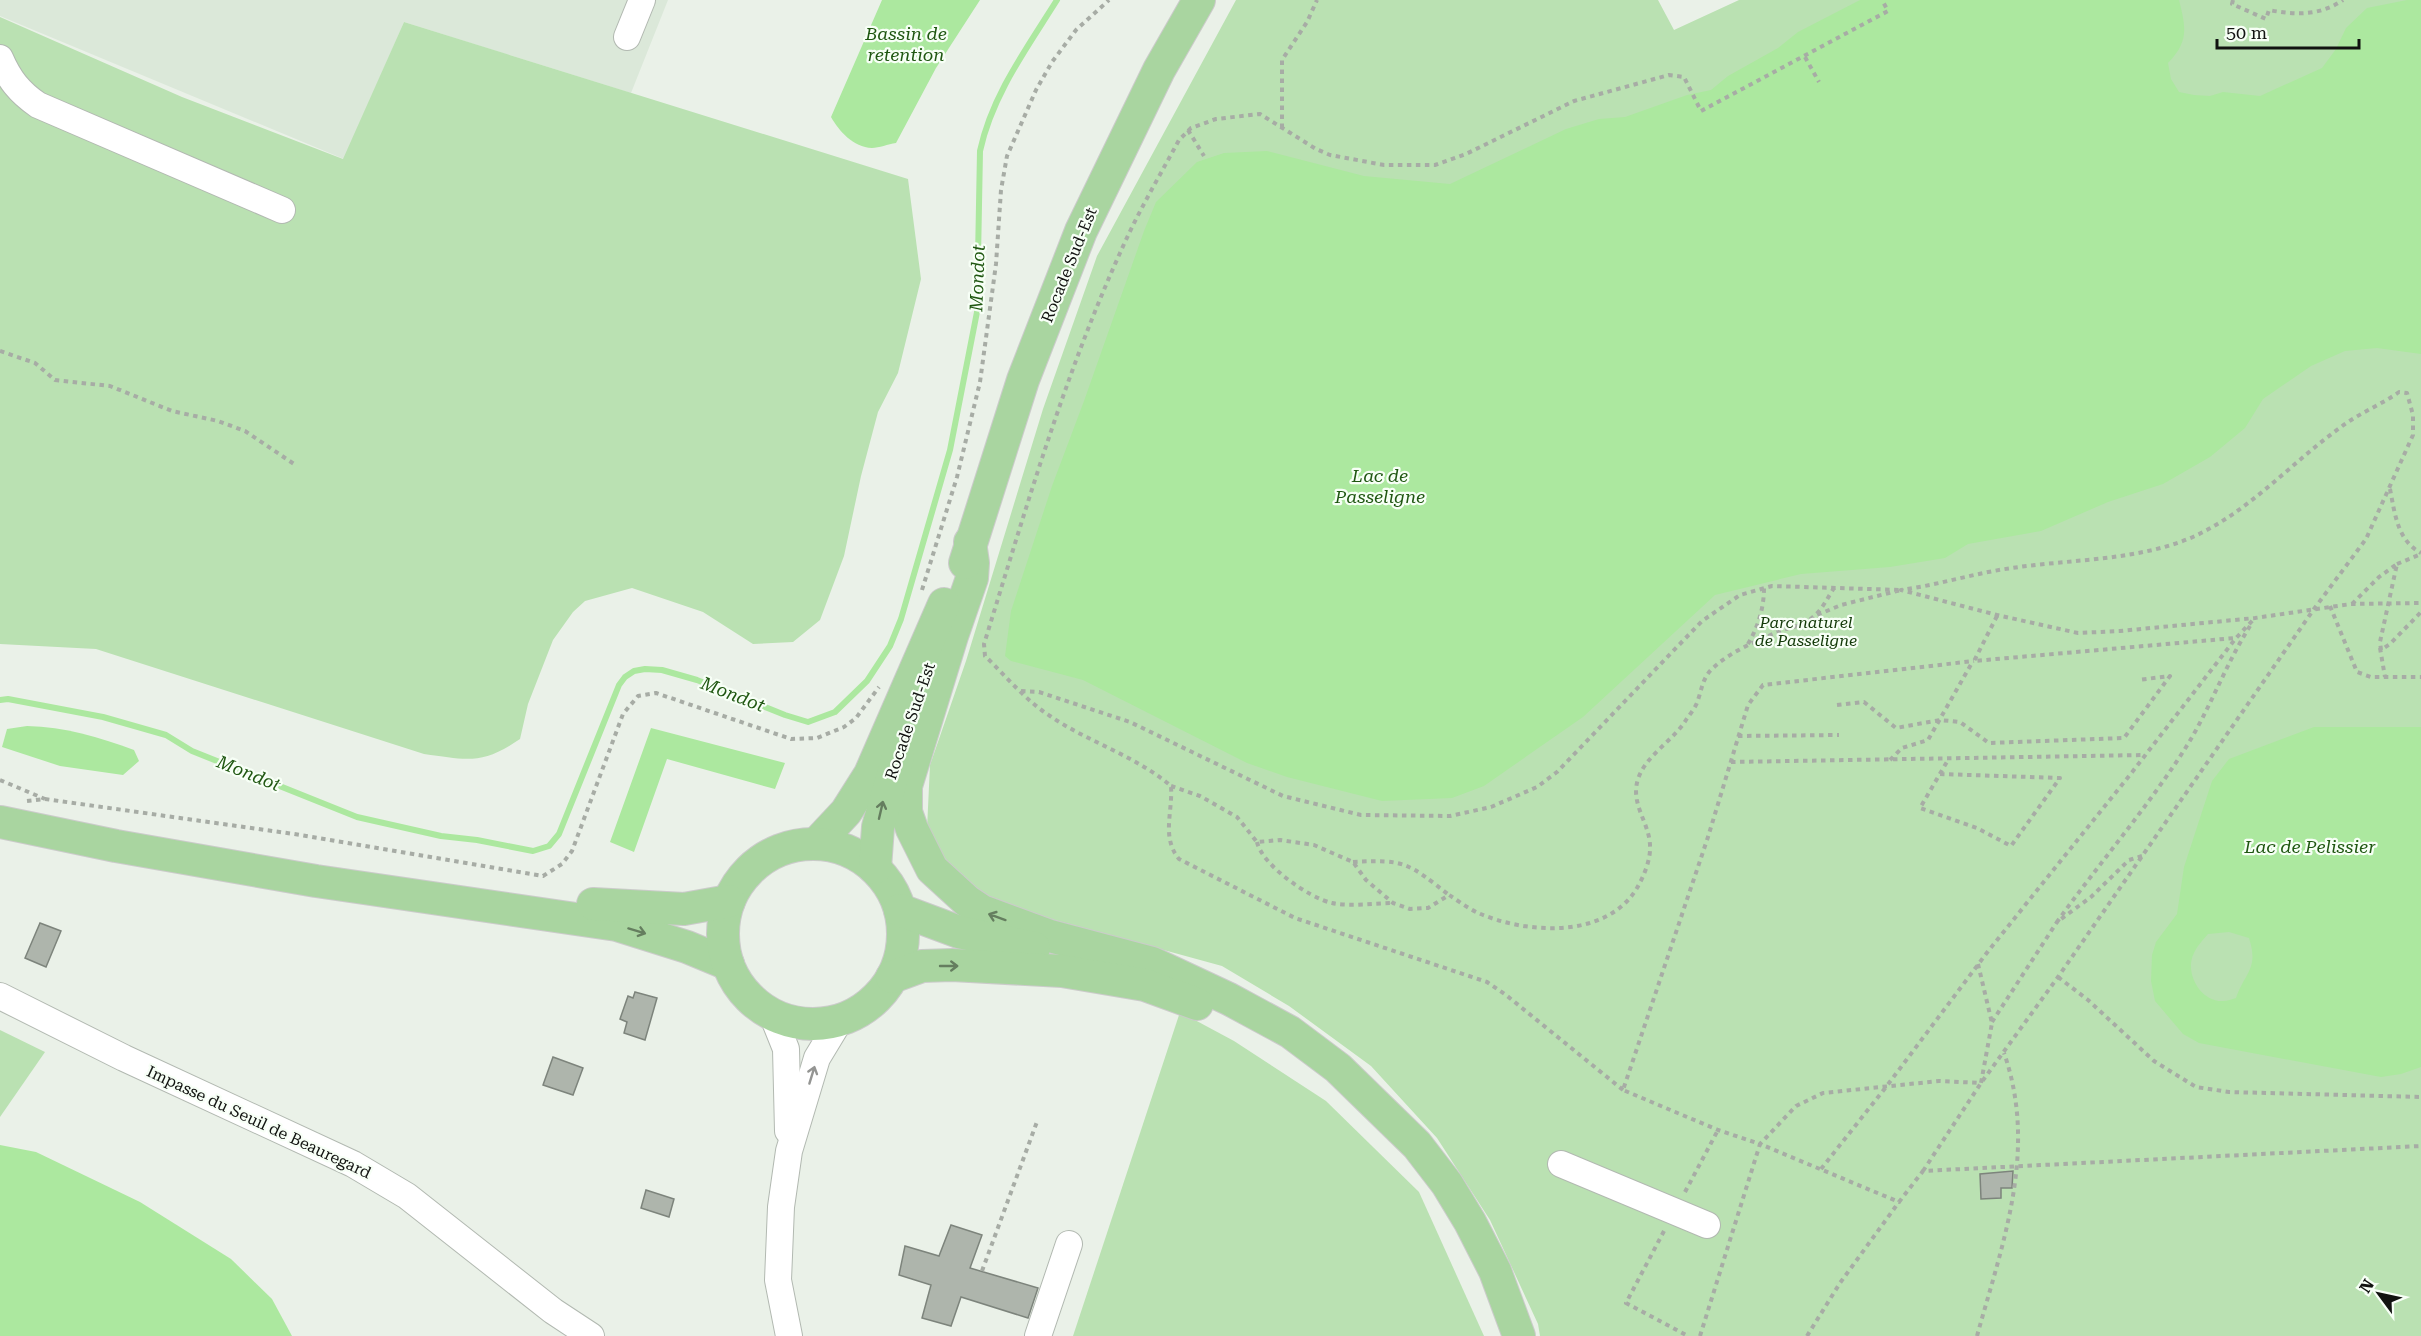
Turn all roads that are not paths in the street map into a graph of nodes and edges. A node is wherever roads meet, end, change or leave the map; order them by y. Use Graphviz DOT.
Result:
graph roads {
  1 [pos="642,0"];
  2 [pos="1199,0"];
  3 [pos="627,37"];
  4 [pos="0,58"];
  5 [pos="282,210"];
  6 [pos="970,542"];
  7 [pos="7,811"];
  8 [pos="818,843"];
  9 [pos="875,868"];
  10 [pos="729,901"];
  11 [pos="900,910"];
  12 [pos="728,964"];
  13 [pos="892,977"];
  14 [pos="0,996"];
  15 [pos="1229,999"];
  16 [pos="772,1014"];
  17 [pos="840,1020"];
  18 [pos="789,1151"];
  19 [pos="1561,1164"];
  20 [pos="1707,1225"];
  21 [pos="1069,1244"];
  22 [pos="591,1336"];
  23 [pos="789,1336"];
  24 [pos="1038,1336"];
  25 [pos="1508,1336"];
  26 [pos="1519,1336"];
  1 -- 3 [label="street"];
  2 -- 6 [label="main road, Rocade Sud-Est"];
  4 -- 5 [label="street"];
  6 -- 8 [label="main road, Rocade Sud-Est"];
  9 -- 6 [label="main road, Rocade Sud-Est, one-way"];
  15 -- 6 [label="main road, one-way"];
  7 -- 10 [label="main road"];
  7 -- 12 [label="main road, one-way"];
  8 -- 9 [label="main road"];
  8 -- 10 [label="main road"];
  9 -- 11 [label="main road"];
  10 -- 12 [label="main road"];
  11 -- 13 [label="main road"];
  11 -- 15 [label="main road"];
  12 -- 16 [label="main road"];
  13 -- 17 [label="main road"];
  13 -- 25 [label="main road, one-way"];
  14 -- 22 [label="street, Impasse du Seuil de Beauregard"];
  15 -- 26 [label="main road"];
  16 -- 17 [label="main road"];
  16 -- 18 [label="street"];
  18 -- 17 [label="street, one-way"];
  18 -- 23 [label="street"];
  19 -- 20 [label="street"];
  21 -- 24 [label="street"];
}
